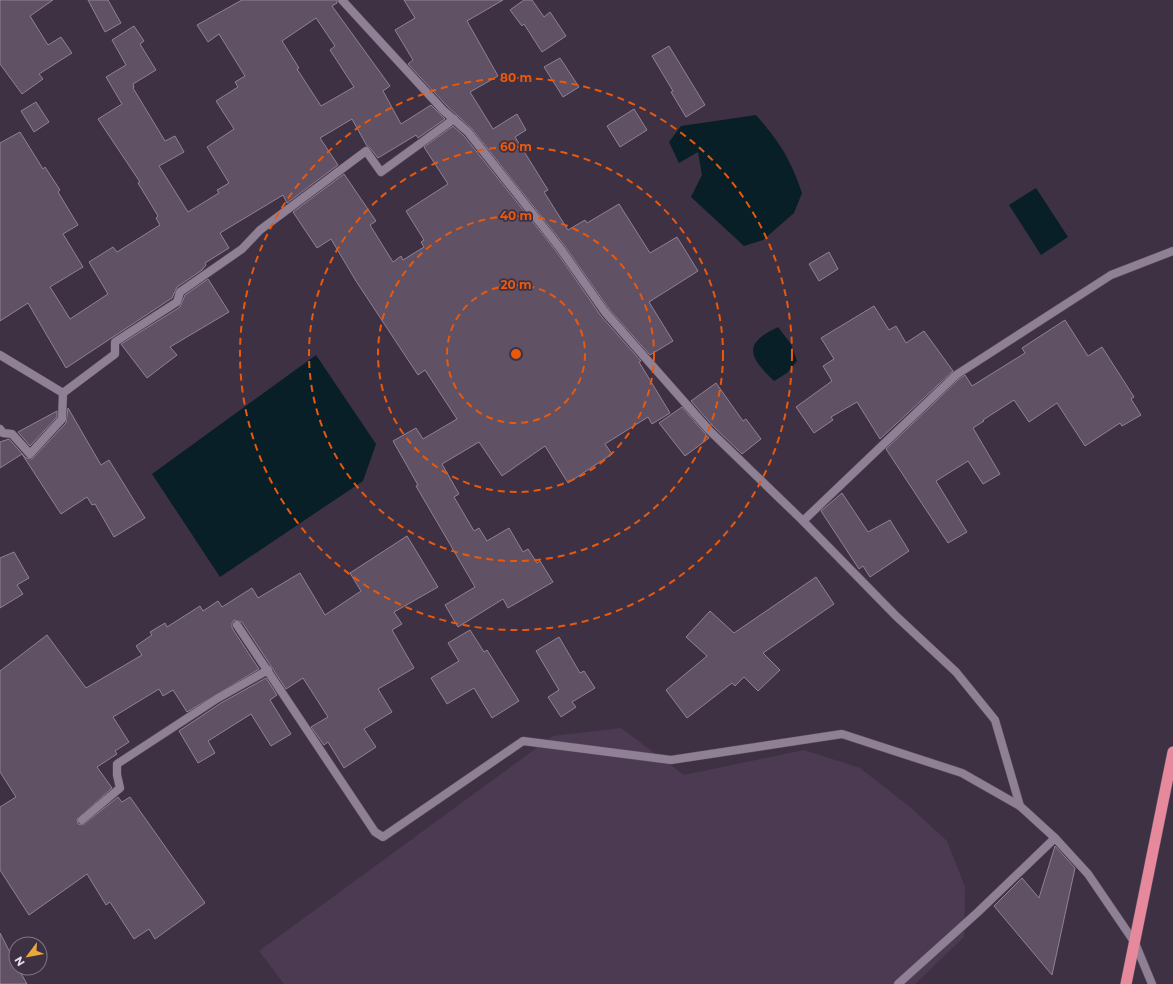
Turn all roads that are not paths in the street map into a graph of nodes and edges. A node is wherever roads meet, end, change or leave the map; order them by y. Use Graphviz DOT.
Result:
graph roads {
  1 [pos="342,0"];
  2 [pos="454,119"];
  3 [pos="1173,251"];
  4 [pos="0,355"];
  5 [pos="63,393"];
  6 [pos="0,429"];
  7 [pos="803,521"];
  8 [pos="237,625"];
  9 [pos="268,670"];
  10 [pos="1173,752"];
  11 [pos="1020,806"];
  12 [pos="82,820"];
  13 [pos="1055,838"];
  14 [pos="1135,943"];
  15 [pos="898,984"];
  16 [pos="1126,984"];
  17 [pos="1152,984"];
  1 -- 2 [label="street"];
  2 -- 5 [label="street"];
  2 -- 7 [label="street"];
  3 -- 7 [label="street"];
  4 -- 5 [label="street"];
  5 -- 6 [label="street"];
  7 -- 11 [label="street"];
  8 -- 9 [label="street"];
  9 -- 11 [label="street"];
  9 -- 12 [label="street"];
  10 -- 14 [label="highway"];
  11 -- 13 [label="street"];
  13 -- 14 [label="street"];
  13 -- 15 [label="street"];
  14 -- 16 [label="highway"];
  14 -- 17 [label="street"];
}
